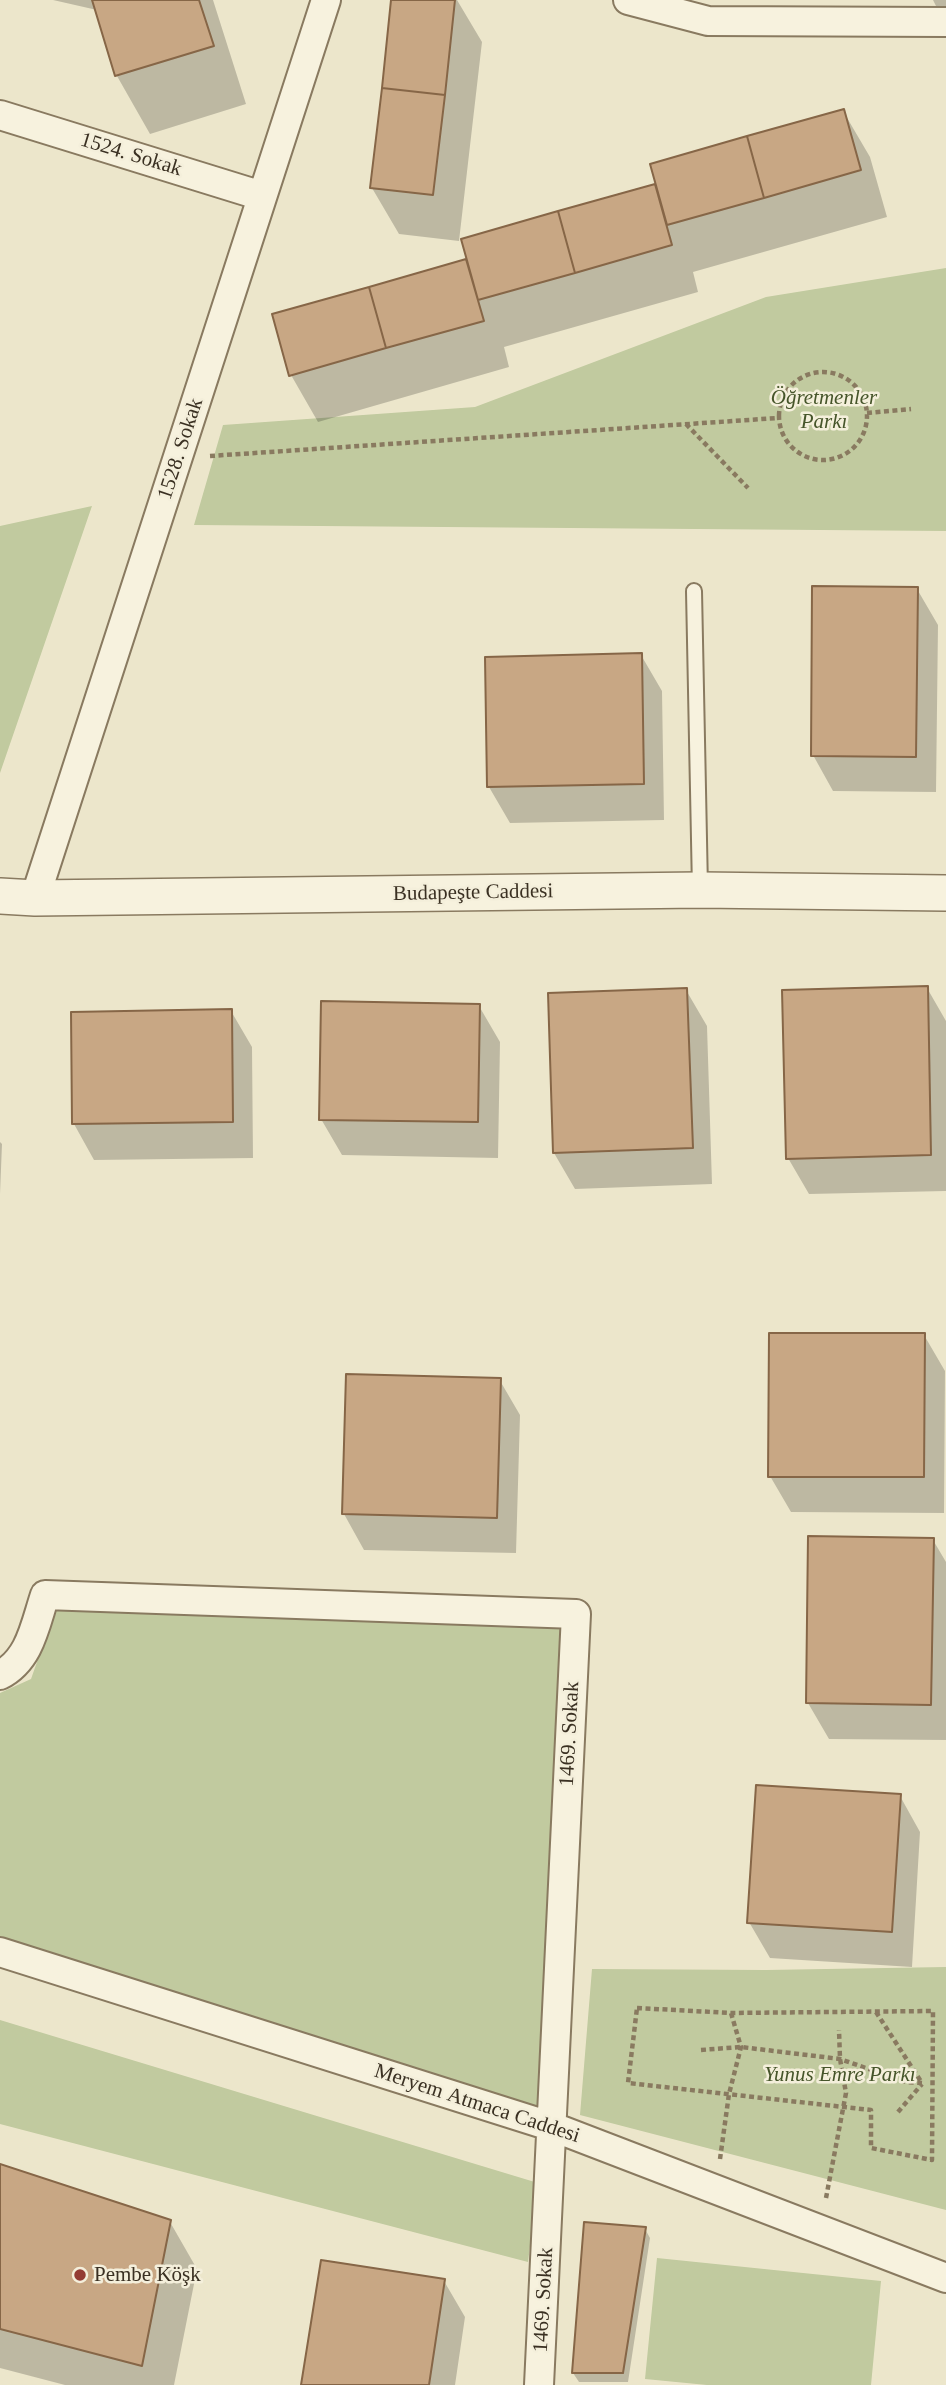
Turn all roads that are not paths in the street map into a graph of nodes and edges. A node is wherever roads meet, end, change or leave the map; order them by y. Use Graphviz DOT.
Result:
graph roads {
  1 [pos="326,0"];
  2 [pos="628,0"];
  3 [pos="838,11"];
  4 [pos="946,22"];
  5 [pos="0,114"];
  6 [pos="262,196"];
  7 [pos="694,591"];
  8 [pos="700,890"];
  9 [pos="946,893"];
  10 [pos="0,895"];
  11 [pos="35,898"];
  12 [pos="0,1675"];
  13 [pos="0,1952"];
  14 [pos="553,2127"];
  15 [pos="946,2278"];
  16 [pos="539,2385"];
  1 -- 6 [label="street, 1528. Sokak"];
  2 -- 3 [label="street"];
  3 -- 4 [label="street"];
  5 -- 6 [label="street, 1524. Sokak"];
  6 -- 11 [label="street, 1528. Sokak"];
  7 -- 8 [label="lane"];
  8 -- 9 [label="street, Budapeşte Caddesi"];
  8 -- 11 [label="street, Budapeşte Caddesi"];
  10 -- 11 [label="street, Budapeşte Caddesi"];
  12 -- 14 [label="street, 1469. Sokak"];
  13 -- 14 [label="street, Meryem Atmaca Caddesi"];
  14 -- 15 [label="street, Meryem Atmaca Caddesi"];
  14 -- 16 [label="street, 1469. Sokak"];
}
